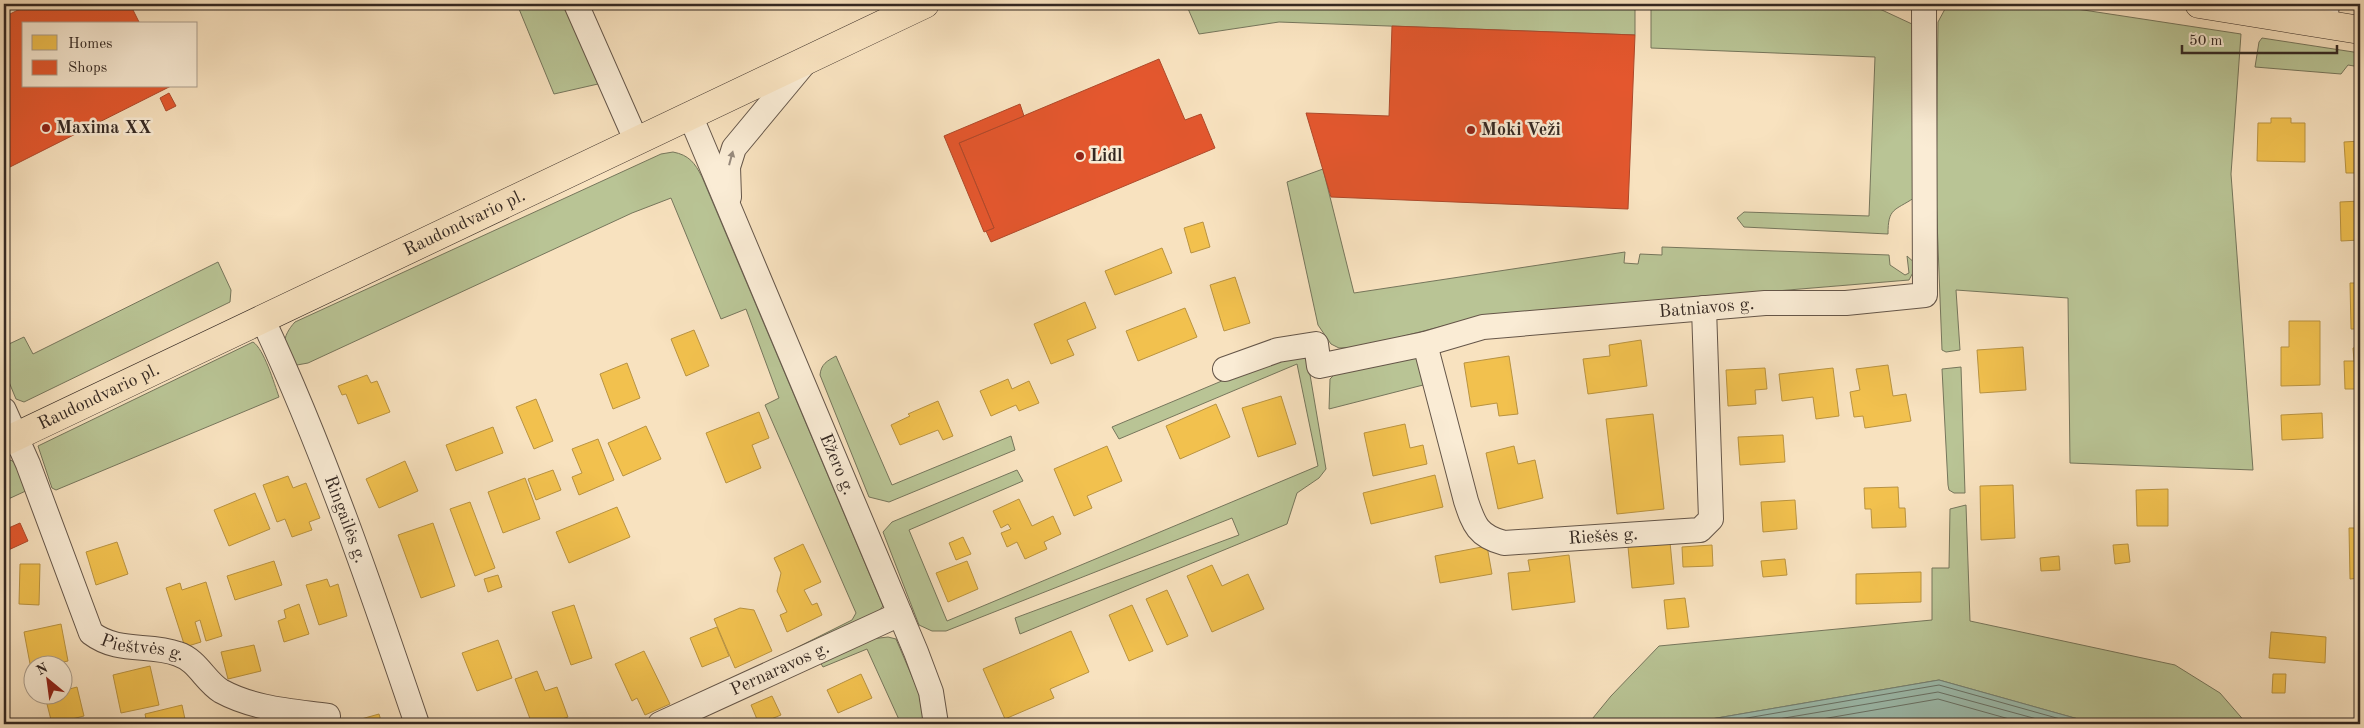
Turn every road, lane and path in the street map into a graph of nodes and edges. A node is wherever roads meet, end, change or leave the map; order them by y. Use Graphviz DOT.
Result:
graph roads {
  1 [pos="576,4"];
  2 [pos="925,4"];
  3 [pos="1924,4"];
  4 [pos="2199,4"];
  5 [pos="2326,14"];
  6 [pos="2360,30"];
  7 [pos="809,58"];
  8 [pos="690,115"];
  9 [pos="636,140"];
  10 [pos="729,206"];
  11 [pos="1704,308"];
  12 [pos="262,318"];
  13 [pos="1425,344"];
  14 [pos="1225,369"];
  15 [pos="4,410"];
  16 [pos="10,439"];
  17 [pos="900,614"];
  18 [pos="328,716"];
  19 [pos="417,724"];
  20 [pos="660,724"];
  21 [pos="936,724"];
  1 -- 9 [label="street"];
  2 -- 7 [label="main road, Raudondvario pl."];
  3 -- 11 [label="street, Batniavos g."];
  4 -- 5 [label="main road"];
  5 -- 6 [label="main road"];
  7 -- 8 [label="main road, Raudondvario pl."];
  10 -- 7 [label="street, Ežero g., one-way"];
  8 -- 9 [label="main road, Raudondvario pl."];
  8 -- 10 [label="street, Ežero g."];
  9 -- 12 [label="main road, Raudondvario pl."];
  10 -- 17 [label="street, Ežero g."];
  11 -- 13 [label="street, Batniavos g."];
  11 -- 13 [label="street, Riešės g."];
  12 -- 16 [label="main road, Raudondvario pl."];
  12 -- 19 [label="street, Ringailės g."];
  13 -- 14 [label="street, Batniavos g."];
  15 -- 16 [label="street, Pieštvės g."];
  16 -- 18 [label="street, Pieštvės g."];
  17 -- 20 [label="street, Pernaravos g."];
  17 -- 21 [label="street, Ežero g."];
}
